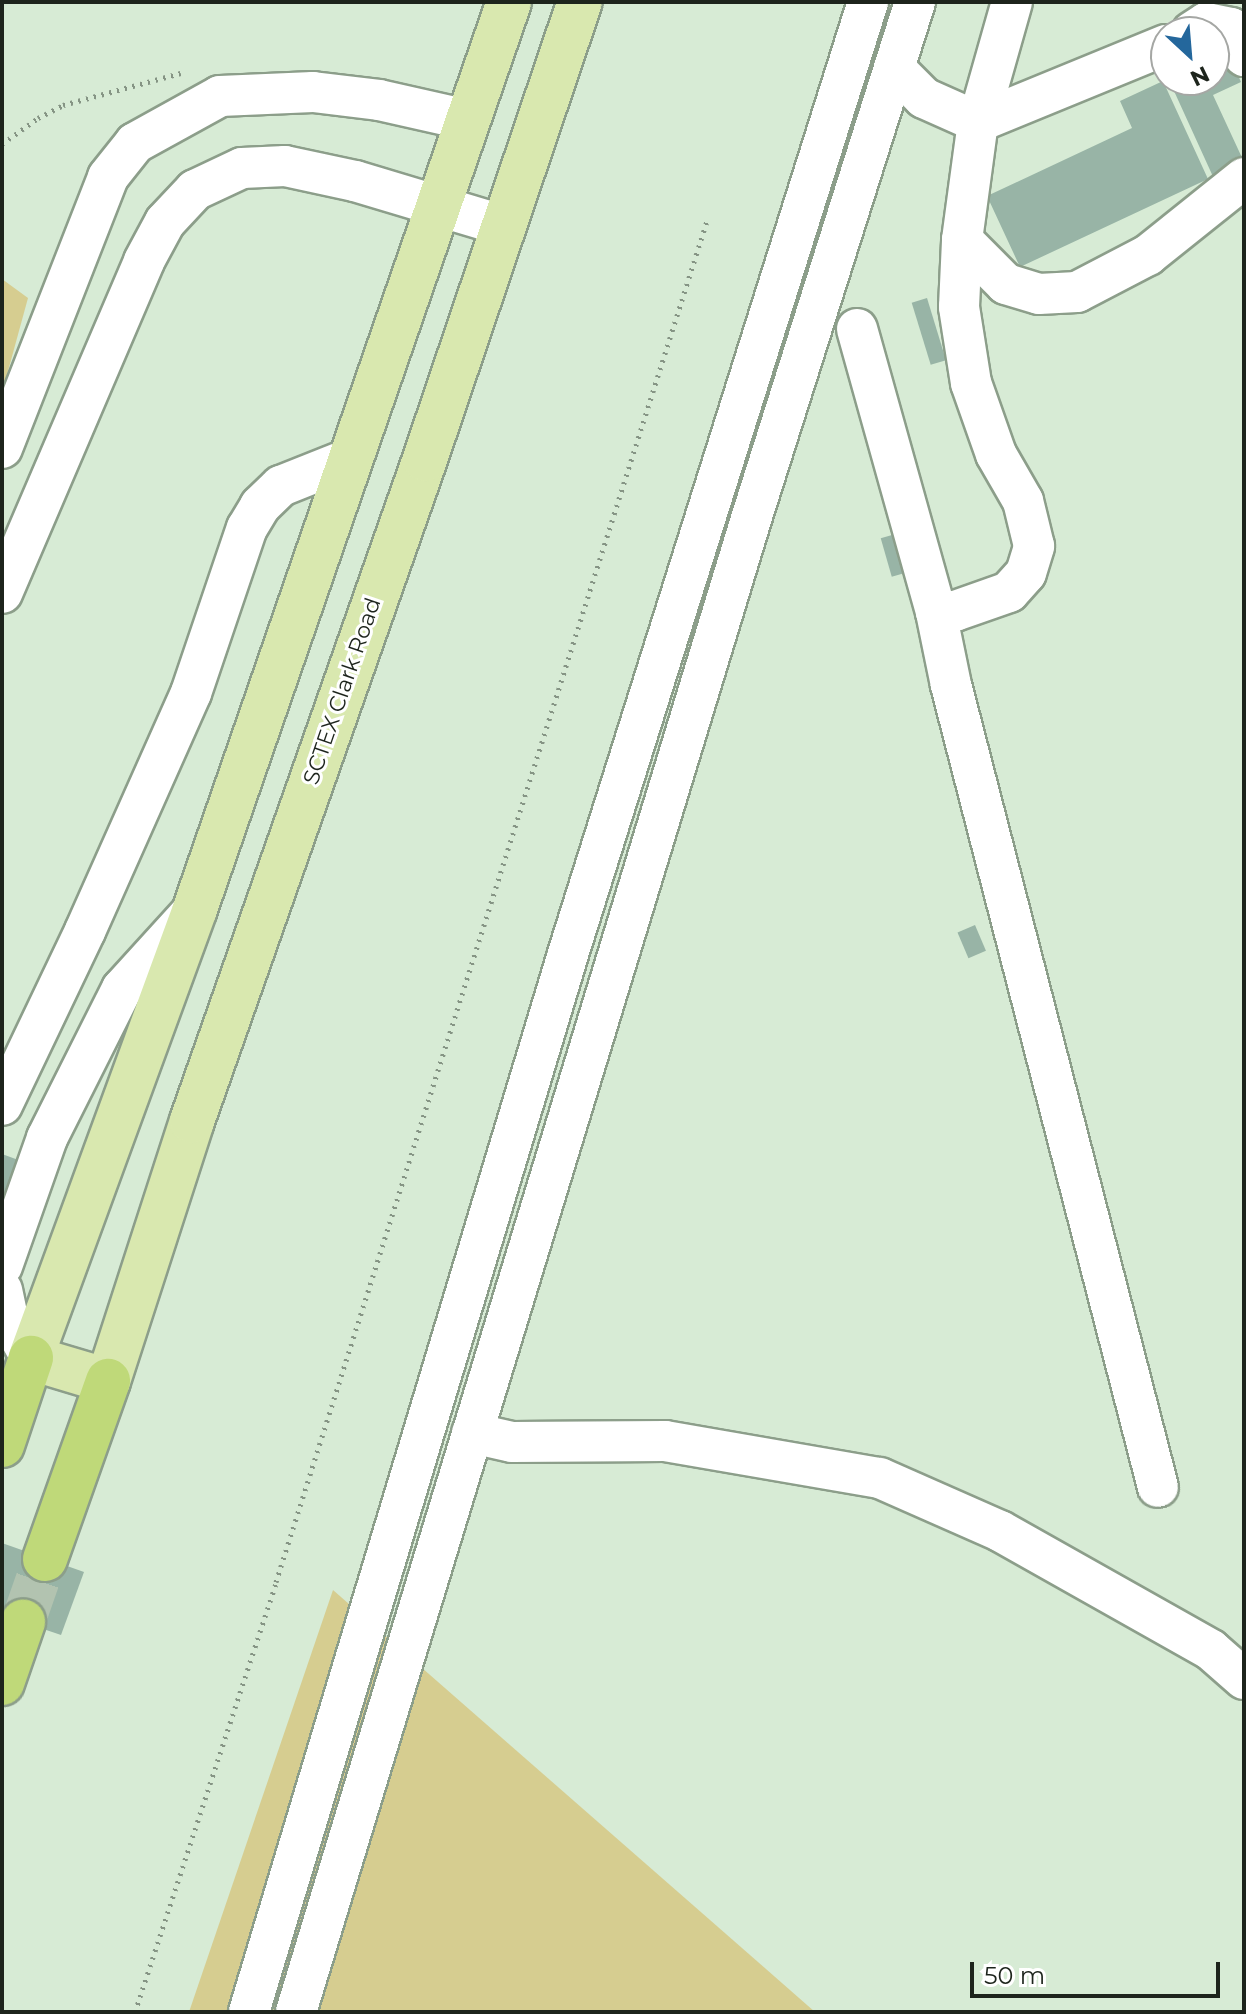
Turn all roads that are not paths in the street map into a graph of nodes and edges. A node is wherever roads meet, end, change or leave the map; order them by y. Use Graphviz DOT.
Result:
graph roads {
  1 [pos="509,2"];
  2 [pos="580,2"];
  3 [pos="868,2"];
  4 [pos="915,2"];
  5 [pos="1012,2"];
  6 [pos="1230,28"];
  7 [pos="1150,52"];
  8 [pos="1244,56"];
  9 [pos="894,68"];
  10 [pos="468,120"];
  11 [pos="978,122"];
  12 [pos="1244,178"];
  13 [pos="438,205"];
  14 [pos="505,226"];
  15 [pos="962,240"];
  16 [pos="857,329"];
  17 [pos="2,448"];
  18 [pos="351,458"];
  19 [pos="2,593"];
  20 [pos="945,611"];
  21 [pos="195,909"];
  22 [pos="2,1105"];
  23 [pos="2,1266"];
  24 [pos="2,1290"];
  25 [pos="31,1358"];
  26 [pos="108,1381"];
  27 [pos="472,1433"];
  28 [pos="2,1445"];
  29 [pos="1158,1487"];
  30 [pos="45,1559"];
  31 [pos="23,1622"];
  32 [pos="1244,1679"];
  33 [pos="2,1683"];
  34 [pos="249,2012"];
  35 [pos="296,2012"];
  1 -- 10 [label="main road"];
  2 -- 14 [label="main road, SCTEX Clark Road"];
  3 -- 34 [label="street"];
  4 -- 9 [label="street"];
  5 -- 11 [label="street"];
  6 -- 8 [label="street"];
  7 -- 11 [label="street"];
  9 -- 11 [label="street"];
  9 -- 27 [label="street"];
  10 -- 13 [label="main road"];
  10 -- 17 [label="street"];
  11 -- 15 [label="street"];
  12 -- 15 [label="street"];
  13 -- 14 [label="street"];
  13 -- 18 [label="main road"];
  13 -- 19 [label="street"];
  14 -- 26 [label="main road, SCTEX Clark Road"];
  15 -- 20 [label="street"];
  16 -- 20 [label="street"];
  18 -- 21 [label="main road"];
  18 -- 22 [label="street"];
  20 -- 29 [label="street"];
  21 -- 23 [label="street"];
  21 -- 25 [label="main road"];
  24 -- 25 [label="street"];
  25 -- 26 [label="main road"];
  25 -- 28 [label="highway"];
  26 -- 30 [label="highway"];
  27 -- 32 [label="street"];
  27 -- 35 [label="street"];
  31 -- 33 [label="highway"];
}
